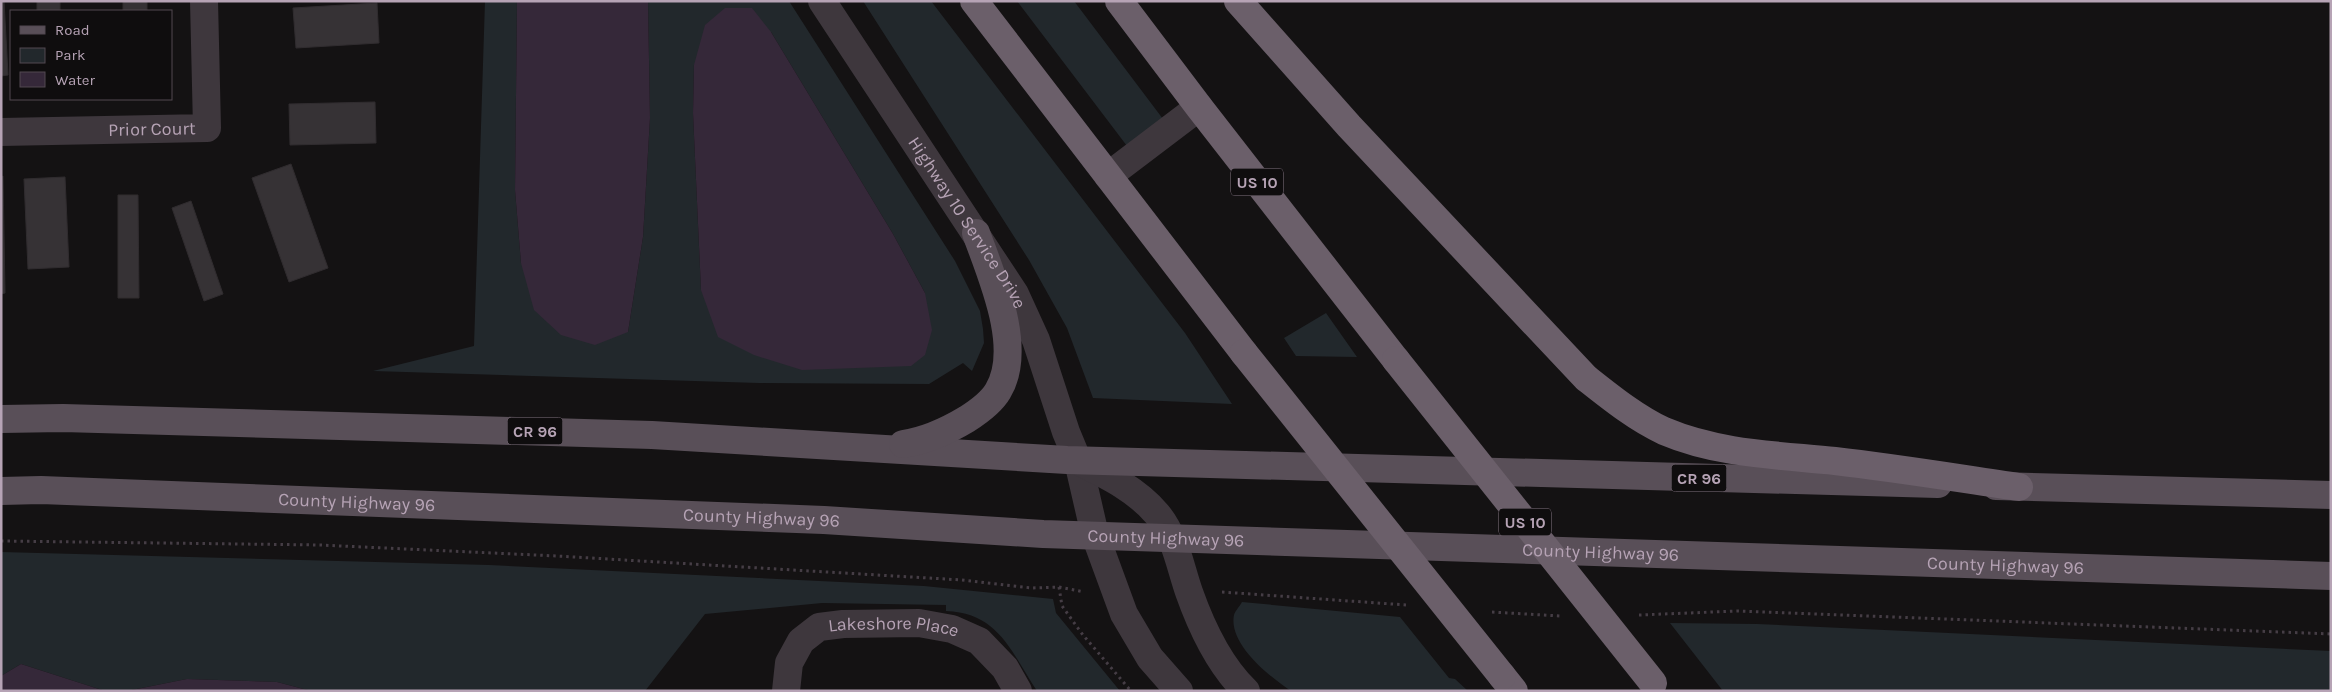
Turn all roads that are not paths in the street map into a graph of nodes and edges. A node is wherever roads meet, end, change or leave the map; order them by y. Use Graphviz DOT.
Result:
graph roads {
  1 [pos="204,1"];
  2 [pos="822,1"];
  3 [pos="974,1"];
  4 [pos="1120,1"];
  5 [pos="1238,1"];
  6 [pos="1198,107"];
  7 [pos="1,132"];
  8 [pos="1108,176"];
  9 [pos="976,233"];
  10 [pos="1,419"];
  11 [pos="846,446"];
  12 [pos="1078,460"];
  13 [pos="2019,487"];
  14 [pos="1,491"];
  15 [pos="2331,495"];
  16 [pos="1095,535"];
  17 [pos="1172,538"];
  18 [pos="2331,576"];
  19 [pos="1508,684"];
  20 [pos="1656,687"];
  21 [pos="786,691"];
  22 [pos="1018,691"];
  23 [pos="1179,691"];
  24 [pos="1246,691"];
  1 -- 7 [label="street, Prior Court"];
  2 -- 9 [label="street, Highway 10 Service Drive"];
  3 -- 8 [label="highway"];
  4 -- 6 [label="highway, US 10"];
  5 -- 13 [label="highway"];
  6 -- 8 [label="street"];
  6 -- 20 [label="highway, US 10, bridge"];
  8 -- 19 [label="highway, bridge"];
  9 -- 11 [label="main road"];
  9 -- 12 [label="street, Highway 10 Service Drive"];
  10 -- 11 [label="main road, CR 96"];
  11 -- 12 [label="main road, CR 96"];
  12 -- 13 [label="main road, CR 96"];
  12 -- 16 [label="street, Highway 10 Service Drive"];
  12 -- 17 [label="street"];
  13 -- 15 [label="main road, CR 96"];
  14 -- 16 [label="main road, County Highway 96"];
  16 -- 17 [label="main road, County Highway 96"];
  16 -- 23 [label="street, Highway 10 Service Drive"];
  17 -- 18 [label="main road, County Highway 96"];
  17 -- 24 [label="street"];
  21 -- 22 [label="street, Lakeshore Place"];
}
